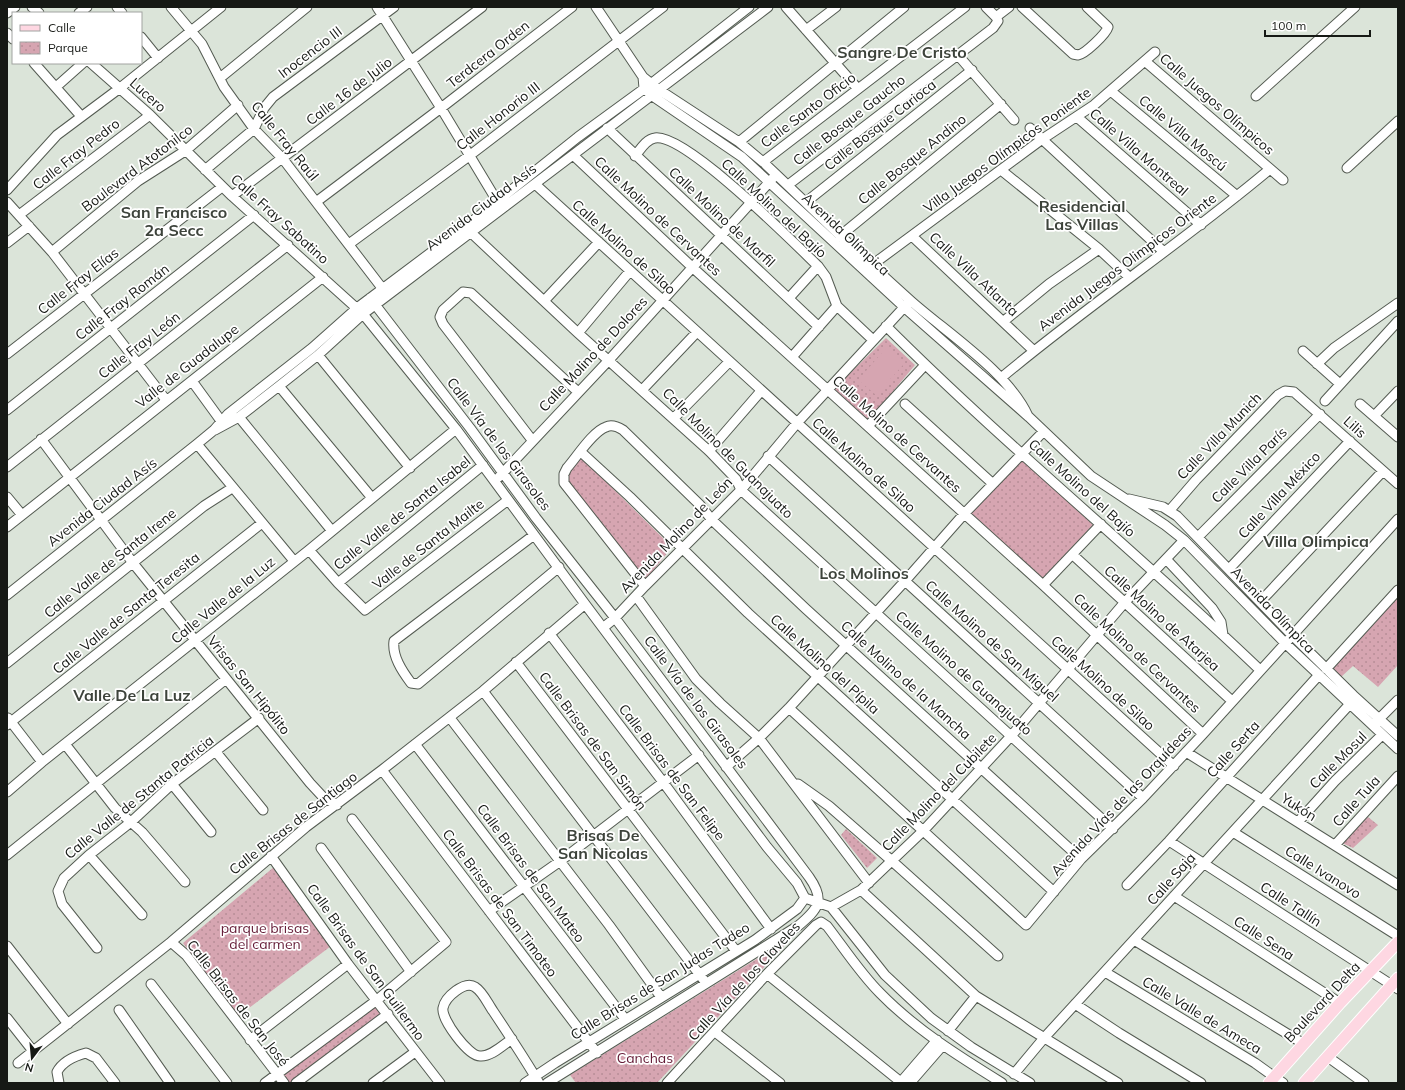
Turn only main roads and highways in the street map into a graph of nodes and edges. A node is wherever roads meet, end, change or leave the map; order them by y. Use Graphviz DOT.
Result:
graph roads {
  1 [pos="1398,942"];
  2 [pos="1396,984"];
  3 [pos="1276,1081"];
  4 [pos="1304,1083"];
  1 -- 3 [label="main road, Boulevard Delta"];
  2 -- 4 [label="main road"];
}
